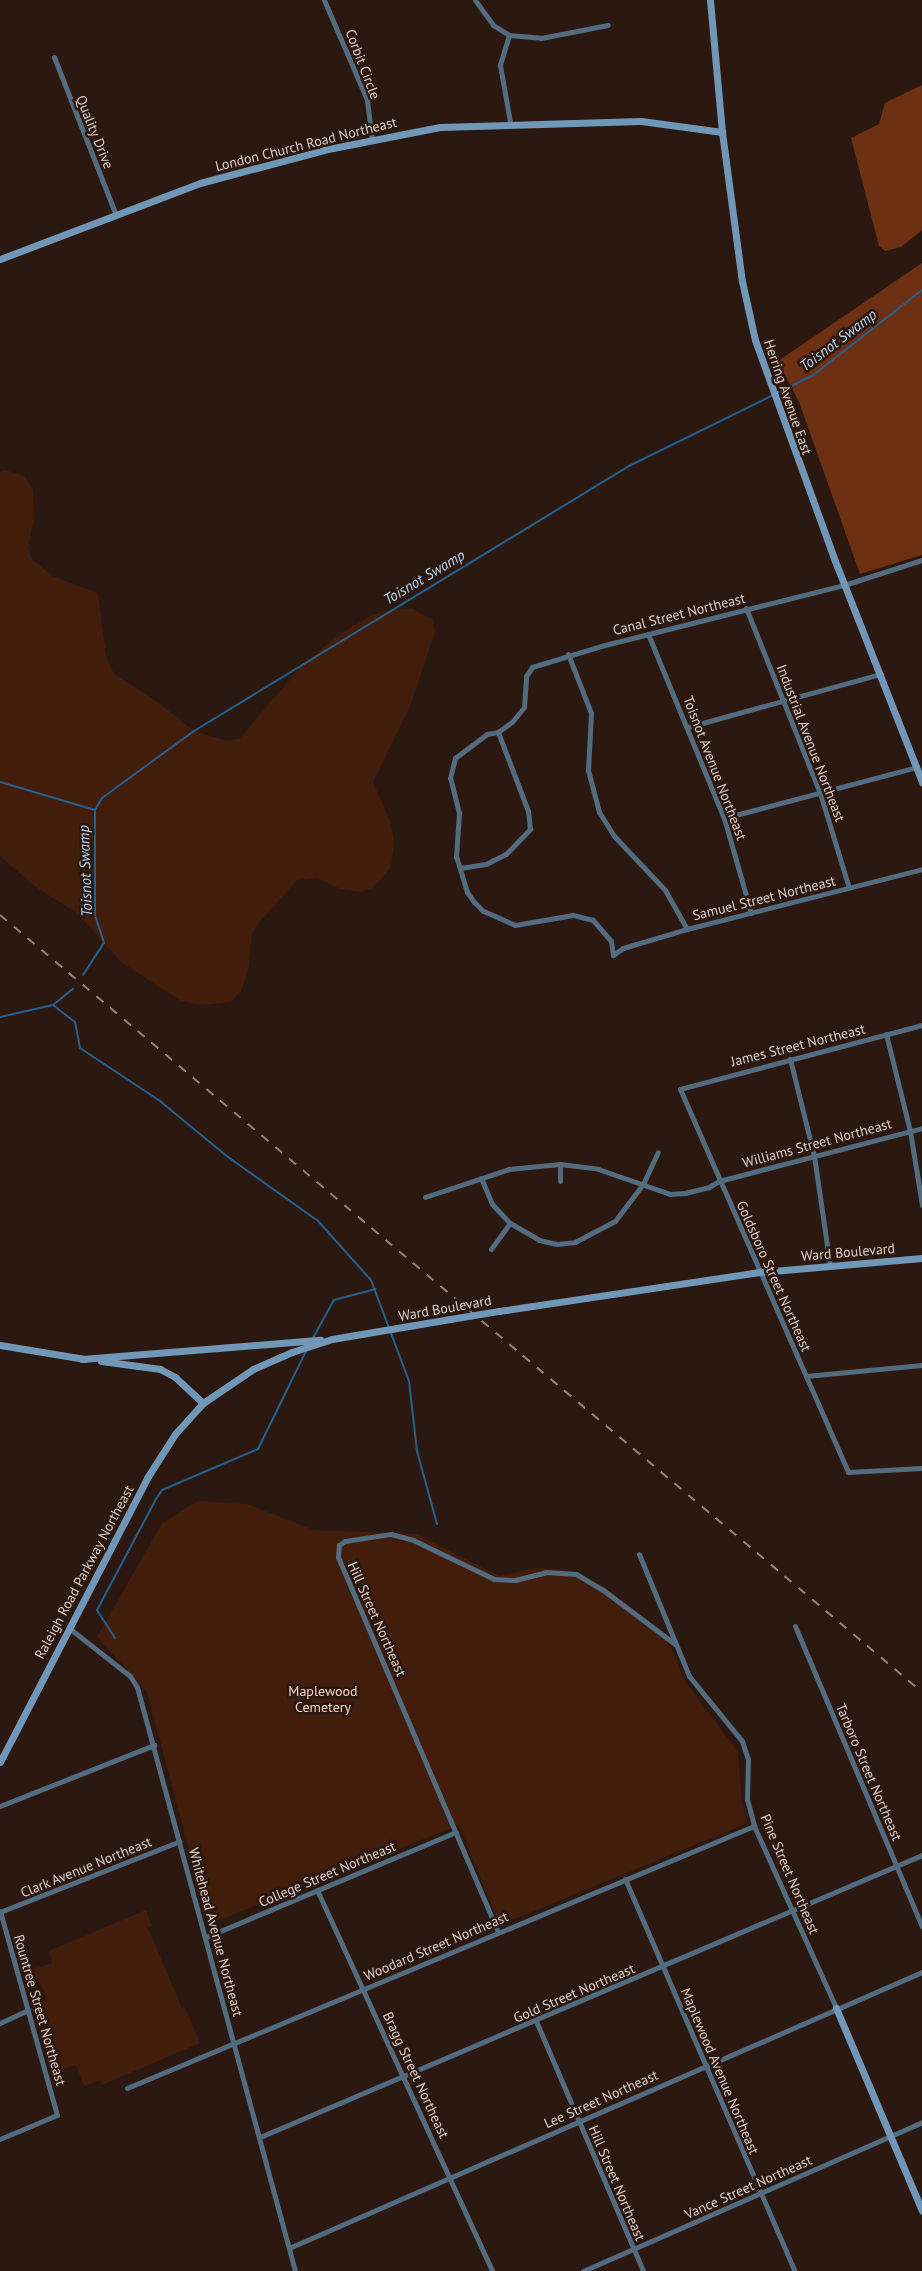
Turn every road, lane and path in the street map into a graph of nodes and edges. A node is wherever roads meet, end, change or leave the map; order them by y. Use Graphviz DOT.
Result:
graph roads {
  1 [pos="324,0"];
  2 [pos="475,0"];
  3 [pos="710,0"];
  4 [pos="608,25"];
  5 [pos="509,35"];
  6 [pos="54,57"];
  7 [pos="510,122"];
  8 [pos="722,132"];
  9 [pos="372,139"];
  10 [pos="116,215"];
  11 [pos="0,259"];
  12 [pos="922,560"];
  13 [pos="844,585"];
  14 [pos="746,608"];
  15 [pos="648,634"];
  16 [pos="568,654"];
  17 [pos="881,674"];
  18 [pos="784,700"];
  19 [pos="688,727"];
  20 [pos="498,732"];
  21 [pos="917,767"];
  22 [pos="922,782"];
  23 [pos="820,793"];
  24 [pos="724,818"];
  25 [pos="460,868"];
  26 [pos="922,870"];
  27 [pos="849,888"];
  28 [pos="751,913"];
  29 [pos="688,929"];
  30 [pos="922,1025"];
  31 [pos="886,1034"];
  32 [pos="790,1059"];
  33 [pos="680,1090"];
  34 [pos="922,1128"];
  35 [pos="910,1130"];
  36 [pos="658,1152"];
  37 [pos="814,1156"];
  38 [pos="560,1164"];
  39 [pos="481,1178"];
  40 [pos="719,1180"];
  41 [pos="560,1181"];
  42 [pos="643,1184"];
  43 [pos="426,1197"];
  44 [pos="922,1205"];
  45 [pos="510,1223"];
  46 [pos="491,1249"];
  47 [pos="922,1258"];
  48 [pos="830,1266"];
  49 [pos="761,1272"];
  50 [pos="332,1339"];
  51 [pos="0,1345"];
  52 [pos="82,1359"];
  53 [pos="922,1364"];
  54 [pos="806,1376"];
  55 [pos="203,1402"];
  56 [pos="922,1468"];
  57 [pos="639,1554"];
  58 [pos="794,1626"];
  59 [pos="69,1628"];
  60 [pos="675,1644"];
  61 [pos="154,1745"];
  62 [pos="0,1762"];
  63 [pos="0,1806"];
  64 [pos="754,1826"];
  65 [pos="456,1832"];
  66 [pos="180,1841"];
  67 [pos="922,1855"];
  68 [pos="896,1866"];
  69 [pos="625,1879"];
  70 [pos="317,1890"];
  71 [pos="791,1911"];
  72 [pos="0,1912"];
  73 [pos="922,1926"];
  74 [pos="498,1932"];
  75 [pos="206,1936"];
  76 [pos="664,1966"];
  77 [pos="922,1972"];
  78 [pos="364,1988"];
  79 [pos="836,2008"];
  80 [pos="28,2010"];
  81 [pos="536,2021"];
  82 [pos="0,2023"];
  83 [pos="234,2041"];
  84 [pos="705,2064"];
  85 [pos="404,2076"];
  86 [pos="126,2088"];
  87 [pos="578,2121"];
  88 [pos="922,2122"];
  89 [pos="890,2136"];
  90 [pos="260,2137"];
  91 [pos="0,2139"];
  92 [pos="450,2177"];
  93 [pos="760,2194"];
  94 [pos="922,2210"];
  95 [pos="289,2248"];
  96 [pos="633,2249"];
  97 [pos="295,2271"];
  98 [pos="492,2271"];
  99 [pos="584,2271"];
  100 [pos="642,2271"];
  101 [pos="795,2271"];
  1 -- 9 [label="street, Corbit Circle"];
  2 -- 5 [label="street"];
  3 -- 8 [label="main road, Herring Avenue East"];
  4 -- 5 [label="street"];
  5 -- 7 [label="street"];
  6 -- 10 [label="street, Quality Drive"];
  7 -- 8 [label="main road, London Church Road Northeast"];
  7 -- 9 [label="main road, London Church Road Northeast"];
  8 -- 13 [label="main road, Herring Avenue East"];
  9 -- 10 [label="main road, London Church Road Northeast"];
  10 -- 11 [label="main road, London Church Road Northeast"];
  12 -- 13 [label="street, Canal Street Northeast"];
  13 -- 14 [label="street, Canal Street Northeast"];
  13 -- 17 [label="main road, Herring Avenue East"];
  14 -- 15 [label="street, Canal Street Northeast"];
  14 -- 18 [label="street, Industrial Avenue Northeast"];
  15 -- 16 [label="street, Canal Street Northeast"];
  15 -- 19 [label="street, Toisnot Avenue Northeast"];
  16 -- 20 [label="street, Canal Street Northeast"];
  16 -- 29 [label="street"];
  17 -- 18 [label="street"];
  17 -- 21 [label="main road, Herring Avenue East"];
  18 -- 19 [label="street"];
  18 -- 23 [label="street, Industrial Avenue Northeast"];
  19 -- 24 [label="street, Toisnot Avenue Northeast"];
  20 -- 25 [label="street"];
  20 -- 25 [label="street"];
  21 -- 22 [label="main road, Herring Avenue East"];
  21 -- 23 [label="street"];
  23 -- 24 [label="street"];
  23 -- 27 [label="street, Industrial Avenue Northeast"];
  24 -- 28 [label="street, Toisnot Avenue Northeast"];
  25 -- 29 [label="street, Samuel Street Northeast"];
  26 -- 27 [label="street, Samuel Street Northeast"];
  27 -- 28 [label="street, Samuel Street Northeast"];
  28 -- 29 [label="street, Samuel Street Northeast"];
  30 -- 31 [label="street, James Street Northeast"];
  31 -- 32 [label="street, James Street Northeast"];
  31 -- 35 [label="street"];
  32 -- 33 [label="street, James Street Northeast"];
  32 -- 37 [label="street"];
  33 -- 40 [label="street, Goldsboro Street Northeast"];
  34 -- 35 [label="street, Williams Street Northeast"];
  35 -- 37 [label="street, Williams Street Northeast"];
  35 -- 44 [label="street"];
  36 -- 42 [label="street"];
  37 -- 40 [label="street, Williams Street Northeast"];
  37 -- 48 [label="street"];
  38 -- 39 [label="street, Williams Street Northeast"];
  38 -- 41 [label="street"];
  38 -- 42 [label="street, Williams Street Northeast"];
  39 -- 43 [label="street, Williams Street Northeast"];
  39 -- 45 [label="street"];
  40 -- 42 [label="street, Williams Street Northeast"];
  40 -- 49 [label="street, Goldsboro Street Northeast"];
  42 -- 45 [label="street"];
  45 -- 46 [label="street"];
  47 -- 48 [label="main road, Ward Boulevard"];
  48 -- 49 [label="main road, Ward Boulevard"];
  49 -- 50 [label="main road, Ward Boulevard, bridge"];
  49 -- 54 [label="street, Goldsboro Street Northeast"];
  50 -- 52 [label="main road"];
  50 -- 55 [label="main road, Ward Boulevard"];
  51 -- 52 [label="main road"];
  52 -- 55 [label="main road"];
  53 -- 54 [label="street"];
  54 -- 56 [label="street, Goldsboro Street Northeast"];
  55 -- 59 [label="main road, Raleigh Road Parkway Northeast"];
  57 -- 60 [label="street, Pine Street Northeast"];
  58 -- 68 [label="street, Tarboro Street Northeast"];
  59 -- 61 [label="street, Whitehead Avenue Northeast"];
  59 -- 62 [label="main road, Raleigh Road Parkway Northeast"];
  60 -- 64 [label="street, Pine Street Northeast"];
  60 -- 65 [label="street, Hill Street Northeast"];
  61 -- 63 [label="street"];
  61 -- 66 [label="street, Whitehead Avenue Northeast"];
  64 -- 69 [label="street, Woodard Street Northeast"];
  64 -- 71 [label="street, Pine Street Northeast"];
  65 -- 70 [label="street, College Street Northeast"];
  65 -- 74 [label="street, Hill Street Northeast"];
  66 -- 72 [label="street, Clark Avenue Northeast"];
  66 -- 75 [label="street, Whitehead Avenue Northeast"];
  67 -- 68 [label="street, Gold Street Northeast"];
  68 -- 71 [label="street, Gold Street Northeast"];
  68 -- 73 [label="street, Tarboro Street Northeast"];
  69 -- 74 [label="street, Woodard Street Northeast"];
  69 -- 76 [label="street, Maplewood Avenue Northeast"];
  70 -- 75 [label="street, College Street Northeast"];
  70 -- 78 [label="street, Bragg Street Northeast"];
  71 -- 76 [label="street, Gold Street Northeast"];
  71 -- 79 [label="street, Pine Street Northeast"];
  72 -- 80 [label="street, Rountree Street Northeast"];
  74 -- 78 [label="street, Woodard Street Northeast"];
  75 -- 83 [label="street, Whitehead Avenue Northeast"];
  76 -- 81 [label="street, Gold Street Northeast"];
  76 -- 84 [label="street, Maplewood Avenue Northeast"];
  77 -- 79 [label="street, Lee Street Northeast"];
  78 -- 83 [label="street, Woodard Street Northeast"];
  78 -- 85 [label="street, Bragg Street Northeast"];
  79 -- 84 [label="street, Lee Street Northeast"];
  79 -- 89 [label="main road, Pine Street Northeast"];
  80 -- 82 [label="street"];
  80 -- 91 [label="street, Rountree Street Northeast"];
  81 -- 85 [label="street, Gold Street Northeast"];
  81 -- 87 [label="street, Hill Street Northeast"];
  83 -- 86 [label="street, Woodard Street Northeast"];
  83 -- 90 [label="street, Whitehead Avenue Northeast"];
  84 -- 87 [label="street, Lee Street Northeast"];
  84 -- 93 [label="street, Maplewood Avenue Northeast"];
  85 -- 90 [label="street, Gold Street Northeast"];
  85 -- 92 [label="street, Bragg Street Northeast"];
  87 -- 92 [label="street, Lee Street Northeast"];
  87 -- 96 [label="street, Hill Street Northeast"];
  88 -- 89 [label="street, Vance Street Northeast"];
  89 -- 93 [label="street, Vance Street Northeast"];
  89 -- 94 [label="main road, Pine Street Northeast"];
  90 -- 95 [label="street, Whitehead Avenue Northeast"];
  92 -- 95 [label="street, Lee Street Northeast"];
  92 -- 98 [label="street, Bragg Street Northeast"];
  93 -- 96 [label="street, Vance Street Northeast"];
  93 -- 101 [label="street, Maplewood Avenue Northeast"];
  95 -- 97 [label="street, Whitehead Avenue Northeast"];
  96 -- 99 [label="street, Vance Street Northeast"];
  96 -- 100 [label="street, Hill Street Northeast"];
}
